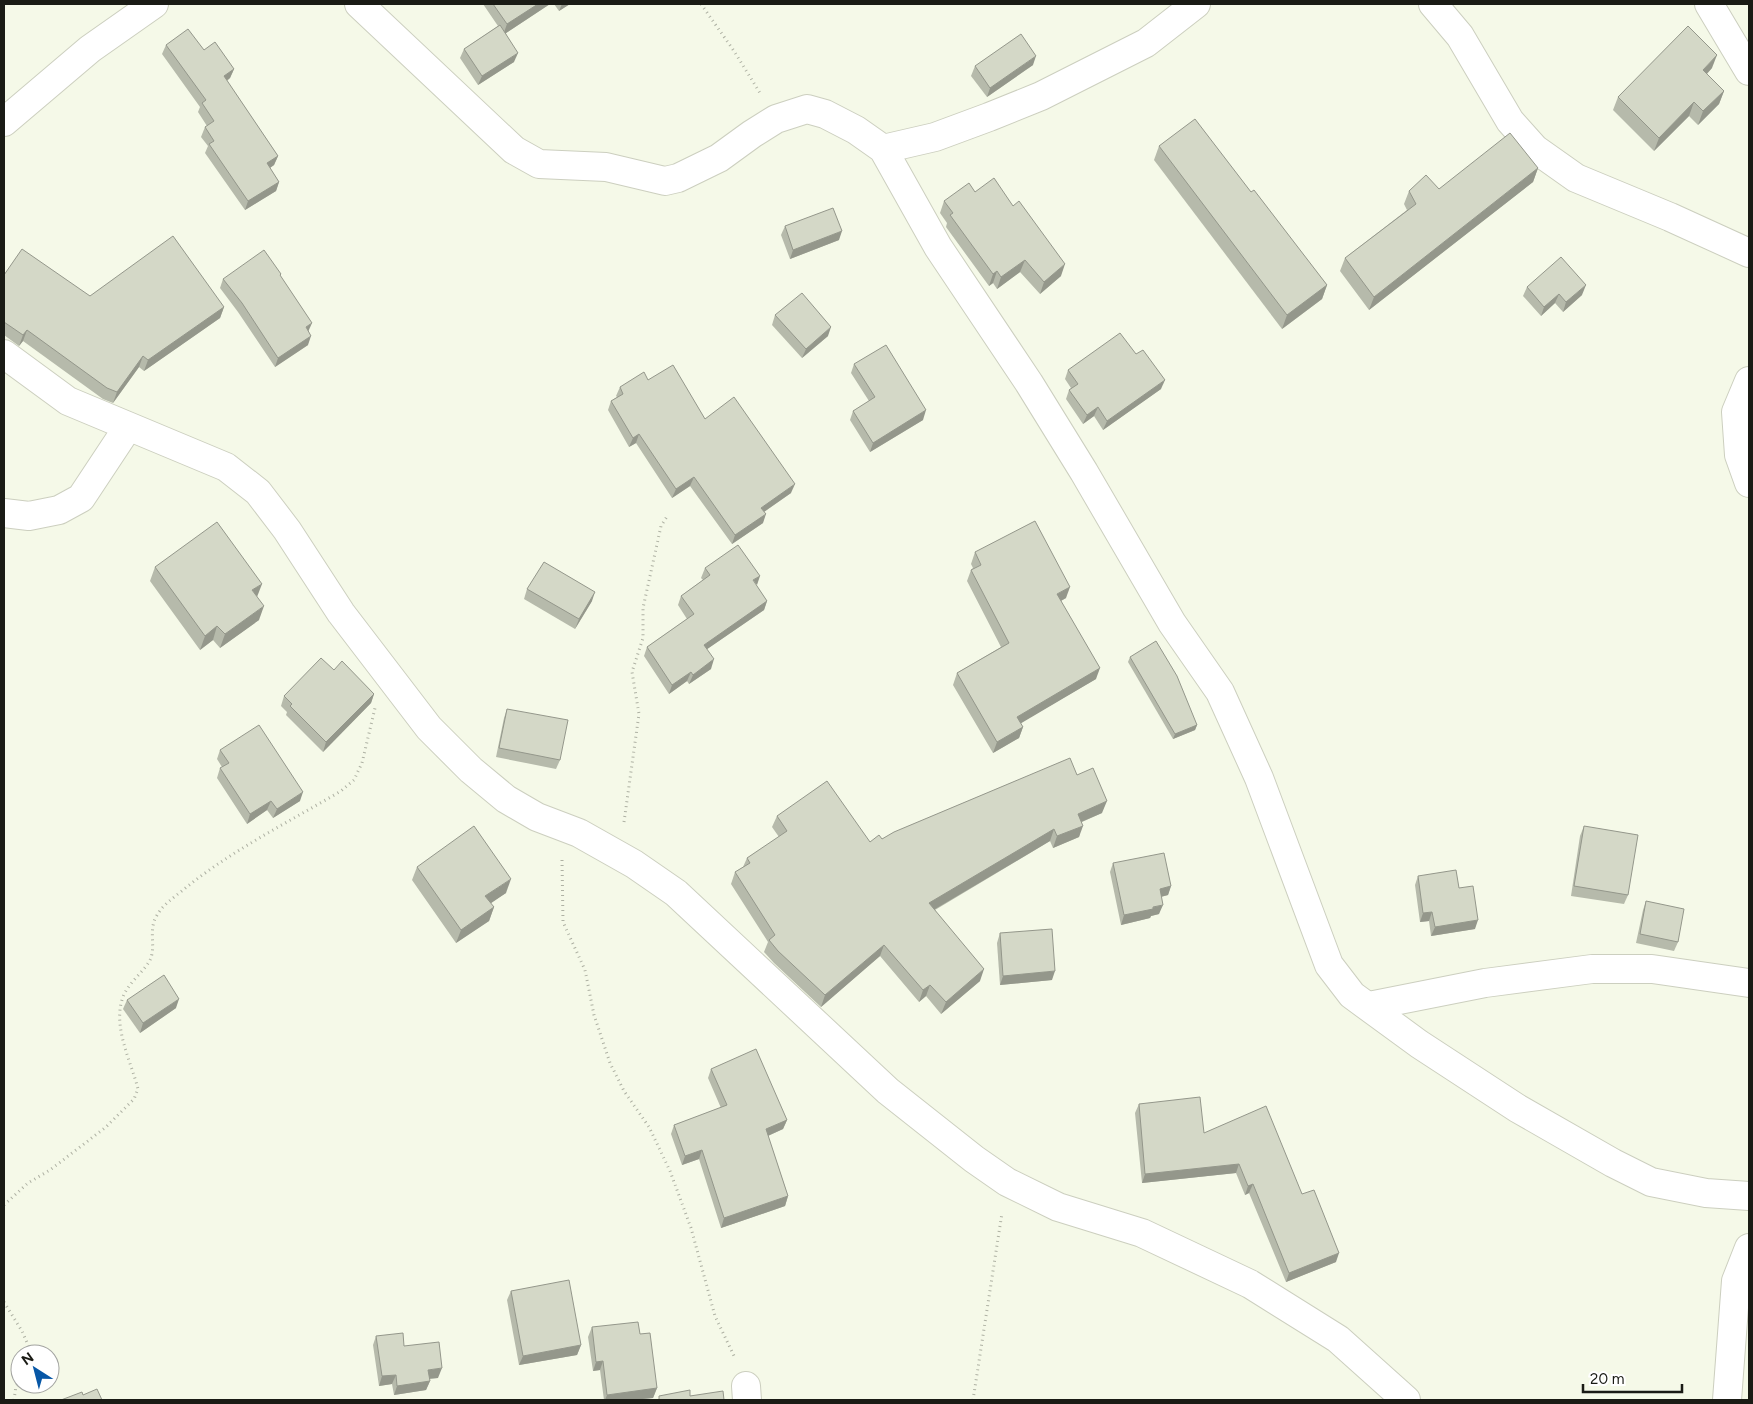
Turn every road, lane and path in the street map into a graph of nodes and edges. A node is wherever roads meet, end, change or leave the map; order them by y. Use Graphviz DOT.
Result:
graph roads {
  1 [pos="154,4"];
  2 [pos="359,4"];
  3 [pos="701,4"];
  4 [pos="1196,4"];
  5 [pos="1433,4"];
  6 [pos="1709,4"];
  7 [pos="1749,71"];
  8 [pos="776,119"];
  9 [pos="4,122"];
  10 [pos="883,149"];
  11 [pos="1749,253"];
  12 [pos="4,354"];
  13 [pos="1749,381"];
  14 [pos="128,427"];
  15 [pos="1749,482"];
  16 [pos="4,513"];
  17 [pos="668,515"];
  18 [pos="382,668"];
  19 [pos="564,827"];
  20 [pos="618,855"];
  21 [pos="1749,982"];
  22 [pos="1368,1006"];
  23 [pos="1007,1182"];
  24 [pos="1749,1196"];
  25 [pos="4,1205"];
  26 [pos="1749,1248"];
  27 [pos="4,1302"];
  28 [pos="28,1344"];
  29 [pos="746,1393"];
  30 [pos="973,1400"];
  31 [pos="1406,1400"];
  32 [pos="1726,1400"];
  1 -- 9 [label="street"];
  2 -- 8 [label="street"];
  3 -- 8 [label="path"];
  4 -- 10 [label="street"];
  5 -- 11 [label="street"];
  6 -- 7 [label="street"];
  8 -- 10 [label="street"];
  10 -- 22 [label="street"];
  12 -- 14 [label="street"];
  13 -- 15 [label="street"];
  14 -- 16 [label="street"];
  14 -- 18 [label="street"];
  17 -- 20 [label="path"];
  18 -- 19 [label="street"];
  18 -- 25 [label="path"];
  19 -- 20 [label="street"];
  19 -- 29 [label="path"];
  20 -- 23 [label="street"];
  21 -- 22 [label="street"];
  22 -- 24 [label="street"];
  23 -- 30 [label="path"];
  23 -- 31 [label="street"];
  26 -- 32 [label="street"];
  27 -- 28 [label="path"];
}
